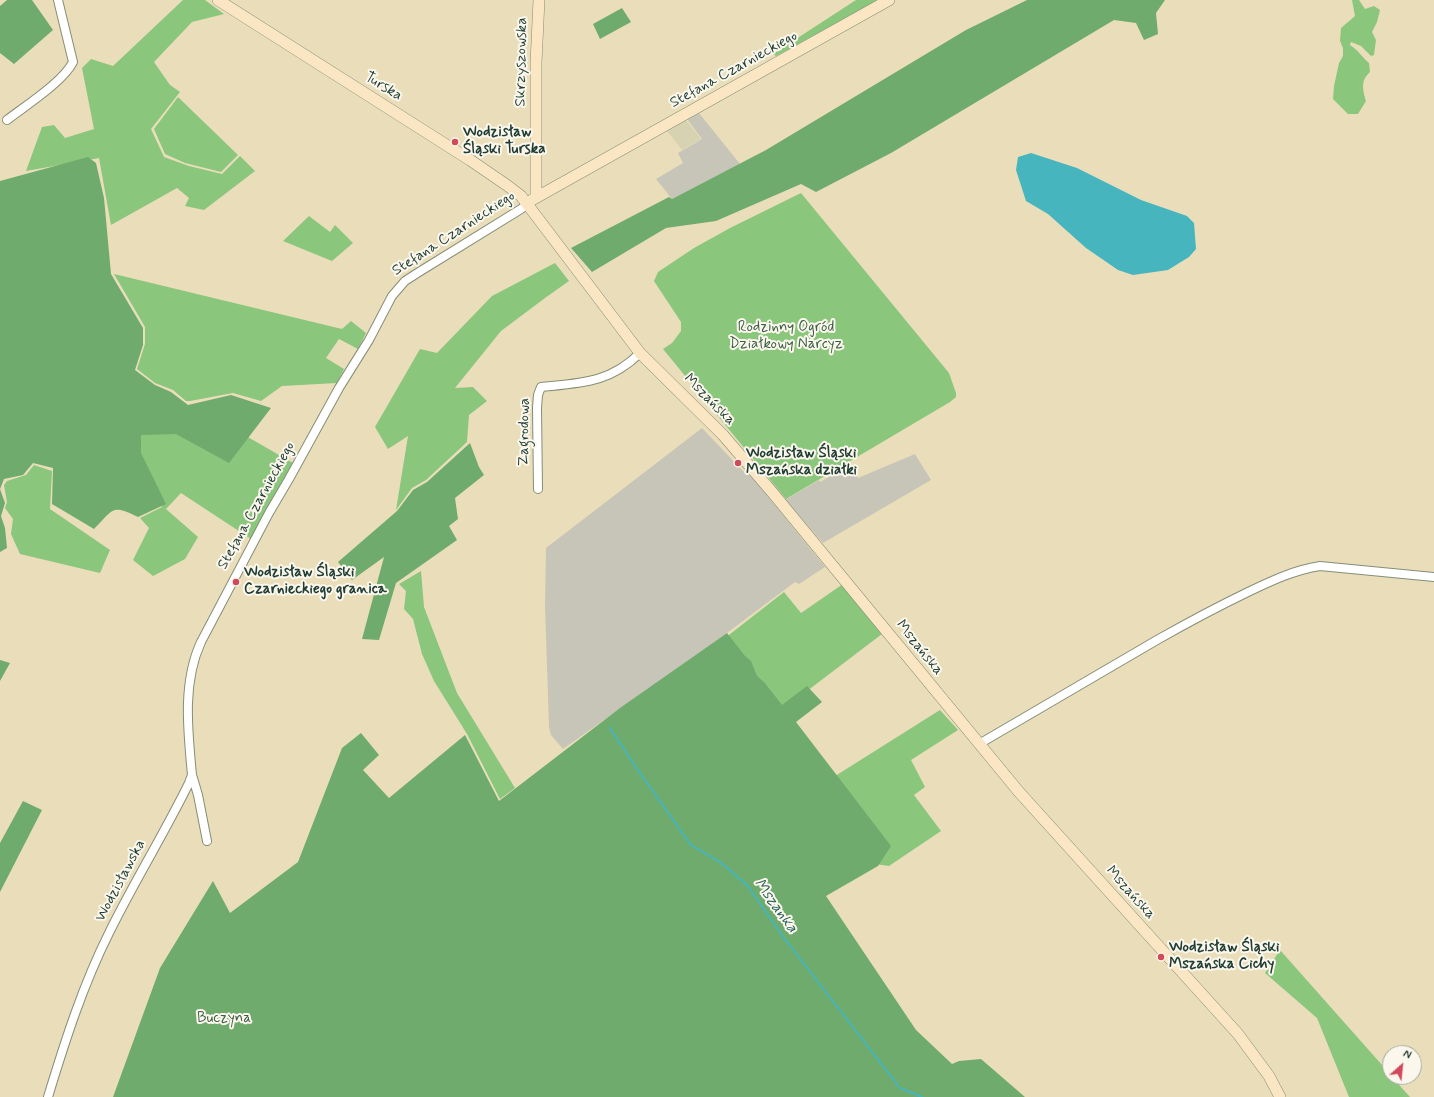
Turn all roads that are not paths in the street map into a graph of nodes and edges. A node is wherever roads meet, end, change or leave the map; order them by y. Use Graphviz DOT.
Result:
graph roads {
  1 [pos="58,0"];
  2 [pos="218,0"];
  3 [pos="538,0"];
  4 [pos="889,0"];
  5 [pos="7,120"];
  6 [pos="532,200"];
  7 [pos="537,216"];
  8 [pos="640,353"];
  9 [pos="538,489"];
  10 [pos="1434,577"];
  11 [pos="190,676"];
  12 [pos="979,744"];
  13 [pos="192,775"];
  14 [pos="207,841"];
  15 [pos="48,1097"];
  16 [pos="1280,1097"];
  1 -- 5 [label="street"];
  2 -- 6 [label="street, Turska"];
  3 -- 6 [label="street, Skrzyszowska"];
  4 -- 6 [label="street, Stefana Czarnieckiego"];
  6 -- 7 [label="street, Turska"];
  6 -- 11 [label="street, Stefana Czarnieckiego"];
  7 -- 8 [label="street, Mszańska"];
  8 -- 9 [label="street, Zagrodowa"];
  8 -- 12 [label="street, Mszańska"];
  10 -- 12 [label="street"];
  11 -- 13 [label="street, Wodzisławska"];
  12 -- 16 [label="street, Mszańska"];
  13 -- 14 [label="street"];
  13 -- 15 [label="street, Wodzisławska"];
}
